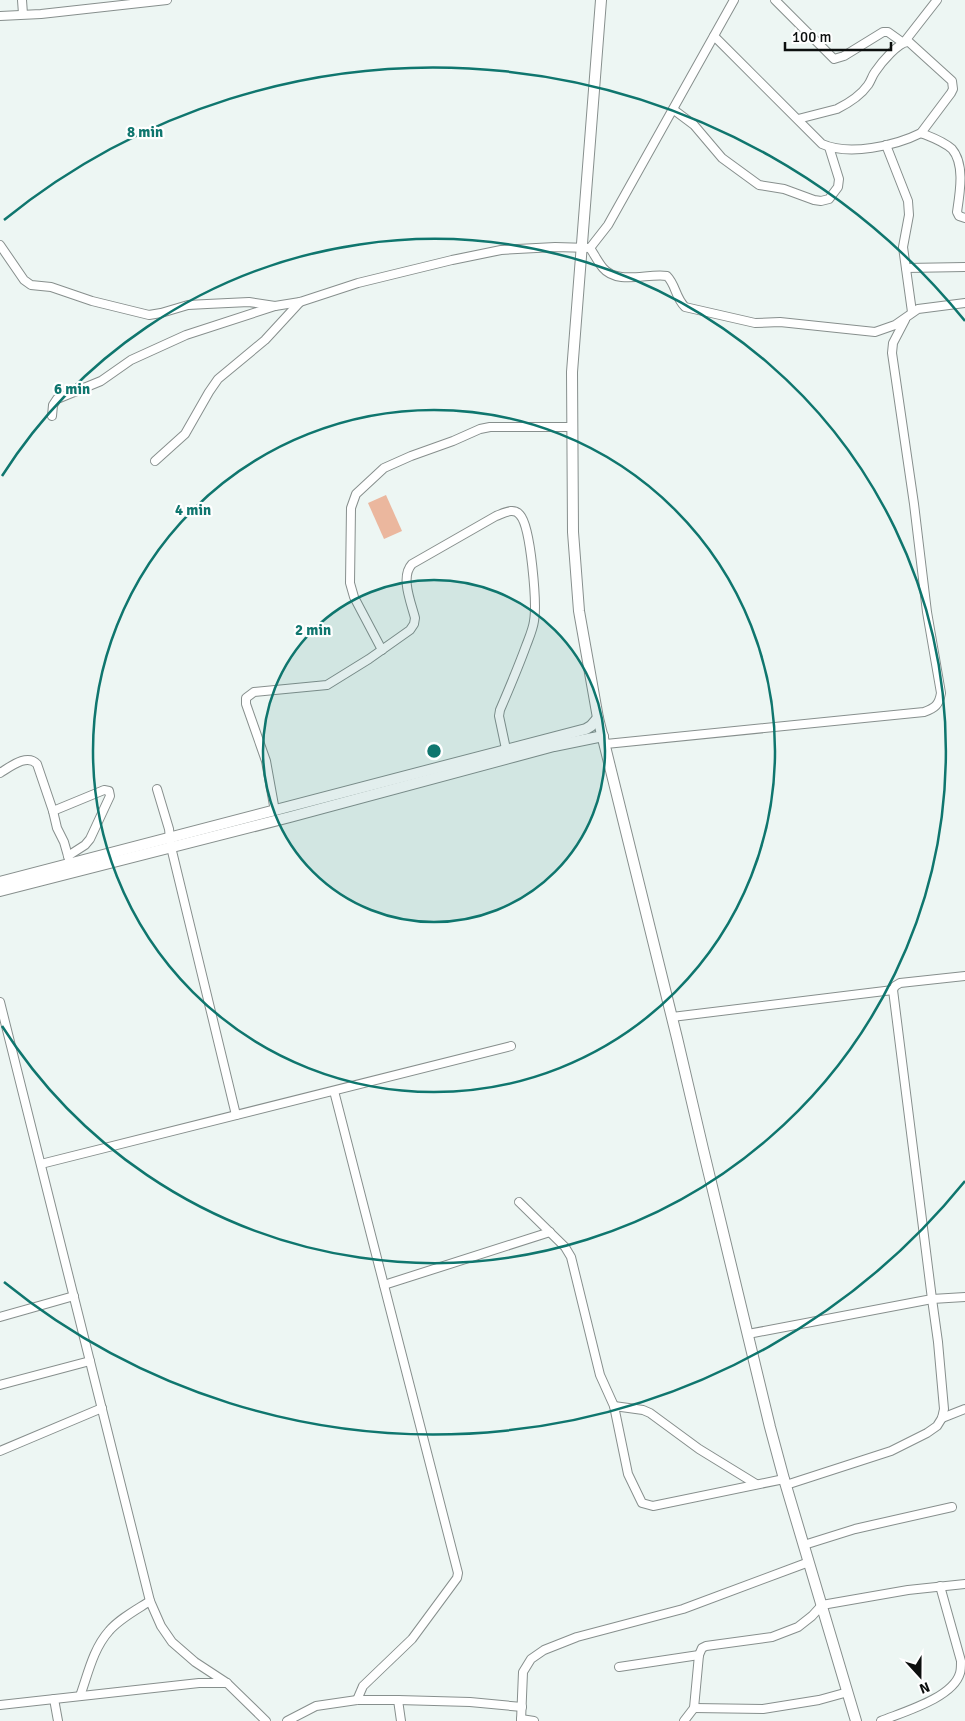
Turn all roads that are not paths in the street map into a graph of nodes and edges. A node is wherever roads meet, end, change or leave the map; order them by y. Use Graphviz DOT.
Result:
graph roads {
  1 [pos="22,0"];
  2 [pos="167,0"];
  3 [pos="600,0"];
  4 [pos="734,0"];
  5 [pos="775,0"];
  6 [pos="937,0"];
  7 [pos="142,1"];
  8 [pos="24,14"];
  9 [pos="0,16"];
  10 [pos="714,36"];
  11 [pos="903,42"];
  12 [pos="674,110"];
  13 [pos="798,119"];
  14 [pos="921,132"];
  15 [pos="886,145"];
  16 [pos="829,147"];
  17 [pos="965,218"];
  18 [pos="0,245"];
  19 [pos="586,248"];
  20 [pos="965,267"];
  21 [pos="906,268"];
  22 [pos="300,302"];
  23 [pos="965,302"];
  24 [pos="275,306"];
  25 [pos="909,315"];
  26 [pos="52,416"];
  27 [pos="572,427"];
  28 [pos="155,462"];
  29 [pos="382,650"];
  30 [pos="598,718"];
  31 [pos="604,740"];
  32 [pos="506,749"];
  33 [pos="0,773"];
  34 [pos="157,789"];
  35 [pos="54,811"];
  36 [pos="275,811"];
  37 [pos="171,843"];
  38 [pos="69,860"];
  39 [pos="0,882"];
  40 [pos="0,891"];
  41 [pos="965,976"];
  42 [pos="893,990"];
  43 [pos="0,1002"];
  44 [pos="672,1017"];
  45 [pos="510,1046"];
  46 [pos="334,1091"];
  47 [pos="236,1115"];
  48 [pos="41,1164"];
  49 [pos="519,1202"];
  50 [pos="550,1232"];
  51 [pos="384,1285"];
  52 [pos="74,1296"];
  53 [pos="965,1297"];
  54 [pos="932,1299"];
  55 [pos="0,1317"];
  56 [pos="748,1334"];
  57 [pos="90,1361"];
  58 [pos="0,1385"];
  59 [pos="614,1406"];
  60 [pos="102,1408"];
  61 [pos="965,1409"];
  62 [pos="942,1418"];
  63 [pos="0,1451"];
  64 [pos="785,1482"];
  65 [pos="756,1484"];
  66 [pos="952,1507"];
  67 [pos="804,1545"];
  68 [pos="809,1562"];
  69 [pos="965,1584"];
  70 [pos="940,1586"];
  71 [pos="150,1601"];
  72 [pos="822,1605"];
  73 [pos="699,1656"];
  74 [pos="202,1667"];
  75 [pos="619,1667"];
  76 [pos="198,1683"];
  77 [pos="227,1683"];
  78 [pos="848,1692"];
  79 [pos="80,1696"];
  80 [pos="54,1699"];
  81 [pos="356,1700"];
  82 [pos="398,1700"];
  83 [pos="0,1704"];
  84 [pos="522,1707"];
  85 [pos="694,1708"];
  86 [pos="521,1720"];
  87 [pos="58,1721"];
  88 [pos="266,1721"];
  89 [pos="287,1721"];
  90 [pos="401,1721"];
  91 [pos="534,1721"];
  92 [pos="684,1721"];
  93 [pos="856,1721"];
  94 [pos="881,1721"];
  1 -- 8 [label="street"];
  2 -- 7 [label="street"];
  3 -- 19 [label="street"];
  4 -- 10 [label="street"];
  5 -- 11 [label="street"];
  6 -- 11 [label="street"];
  7 -- 8 [label="street"];
  8 -- 9 [label="street"];
  10 -- 12 [label="street"];
  10 -- 13 [label="street"];
  11 -- 13 [label="street"];
  11 -- 14 [label="street"];
  12 -- 16 [label="street"];
  12 -- 19 [label="street"];
  13 -- 16 [label="street"];
  14 -- 15 [label="street"];
  14 -- 17 [label="street"];
  15 -- 16 [label="street"];
  15 -- 21 [label="street"];
  18 -- 24 [label="street"];
  19 -- 22 [label="street"];
  19 -- 25 [label="street"];
  19 -- 27 [label="street"];
  20 -- 21 [label="street"];
  21 -- 25 [label="street"];
  22 -- 24 [label="street"];
  22 -- 28 [label="street"];
  23 -- 25 [label="street"];
  24 -- 26 [label="street"];
  25 -- 31 [label="street"];
  27 -- 29 [label="street"];
  27 -- 30 [label="street"];
  29 -- 32 [label="street"];
  29 -- 36 [label="street"];
  30 -- 31 [label="street"];
  30 -- 32 [label="street"];
  31 -- 37 [label="street"];
  31 -- 44 [label="street"];
  32 -- 36 [label="street"];
  33 -- 35 [label="street"];
  34 -- 37 [label="street"];
  35 -- 38 [label="street"];
  35 -- 38 [label="street"];
  36 -- 37 [label="street"];
  37 -- 38 [label="street"];
  37 -- 40 [label="street"];
  37 -- 47 [label="street"];
  38 -- 39 [label="street"];
  41 -- 42 [label="street"];
  42 -- 44 [label="street"];
  42 -- 54 [label="street"];
  43 -- 48 [label="street"];
  44 -- 56 [label="street"];
  45 -- 46 [label="street"];
  46 -- 47 [label="street"];
  46 -- 51 [label="street"];
  47 -- 48 [label="street"];
  48 -- 52 [label="street"];
  49 -- 50 [label="street"];
  50 -- 51 [label="street"];
  50 -- 59 [label="street"];
  51 -- 81 [label="street"];
  52 -- 55 [label="street"];
  52 -- 57 [label="street"];
  53 -- 54 [label="street"];
  54 -- 56 [label="street"];
  54 -- 62 [label="street"];
  56 -- 64 [label="street"];
  57 -- 58 [label="street"];
  57 -- 60 [label="street"];
  59 -- 65 [label="street"];
  59 -- 65 [label="street"];
  60 -- 63 [label="street"];
  60 -- 71 [label="street"];
  61 -- 62 [label="street"];
  62 -- 64 [label="street"];
  64 -- 65 [label="street"];
  64 -- 67 [label="street"];
  66 -- 67 [label="street"];
  67 -- 68 [label="street"];
  68 -- 72 [label="street"];
  68 -- 84 [label="street"];
  69 -- 70 [label="street"];
  70 -- 72 [label="street"];
  70 -- 94 [label="street"];
  71 -- 74 [label="street"];
  71 -- 79 [label="street"];
  72 -- 73 [label="street"];
  72 -- 78 [label="street"];
  73 -- 75 [label="street"];
  73 -- 85 [label="street"];
  74 -- 76 [label="street"];
  74 -- 77 [label="street"];
  76 -- 77 [label="street"];
  76 -- 79 [label="street"];
  77 -- 88 [label="street"];
  78 -- 85 [label="street"];
  78 -- 93 [label="street"];
  79 -- 80 [label="street"];
  80 -- 83 [label="street"];
  80 -- 87 [label="street"];
  81 -- 82 [label="street"];
  81 -- 89 [label="street"];
  82 -- 84 [label="street"];
  82 -- 90 [label="street"];
  84 -- 86 [label="street"];
  85 -- 92 [label="street"];
  86 -- 91 [label="street"];
}
